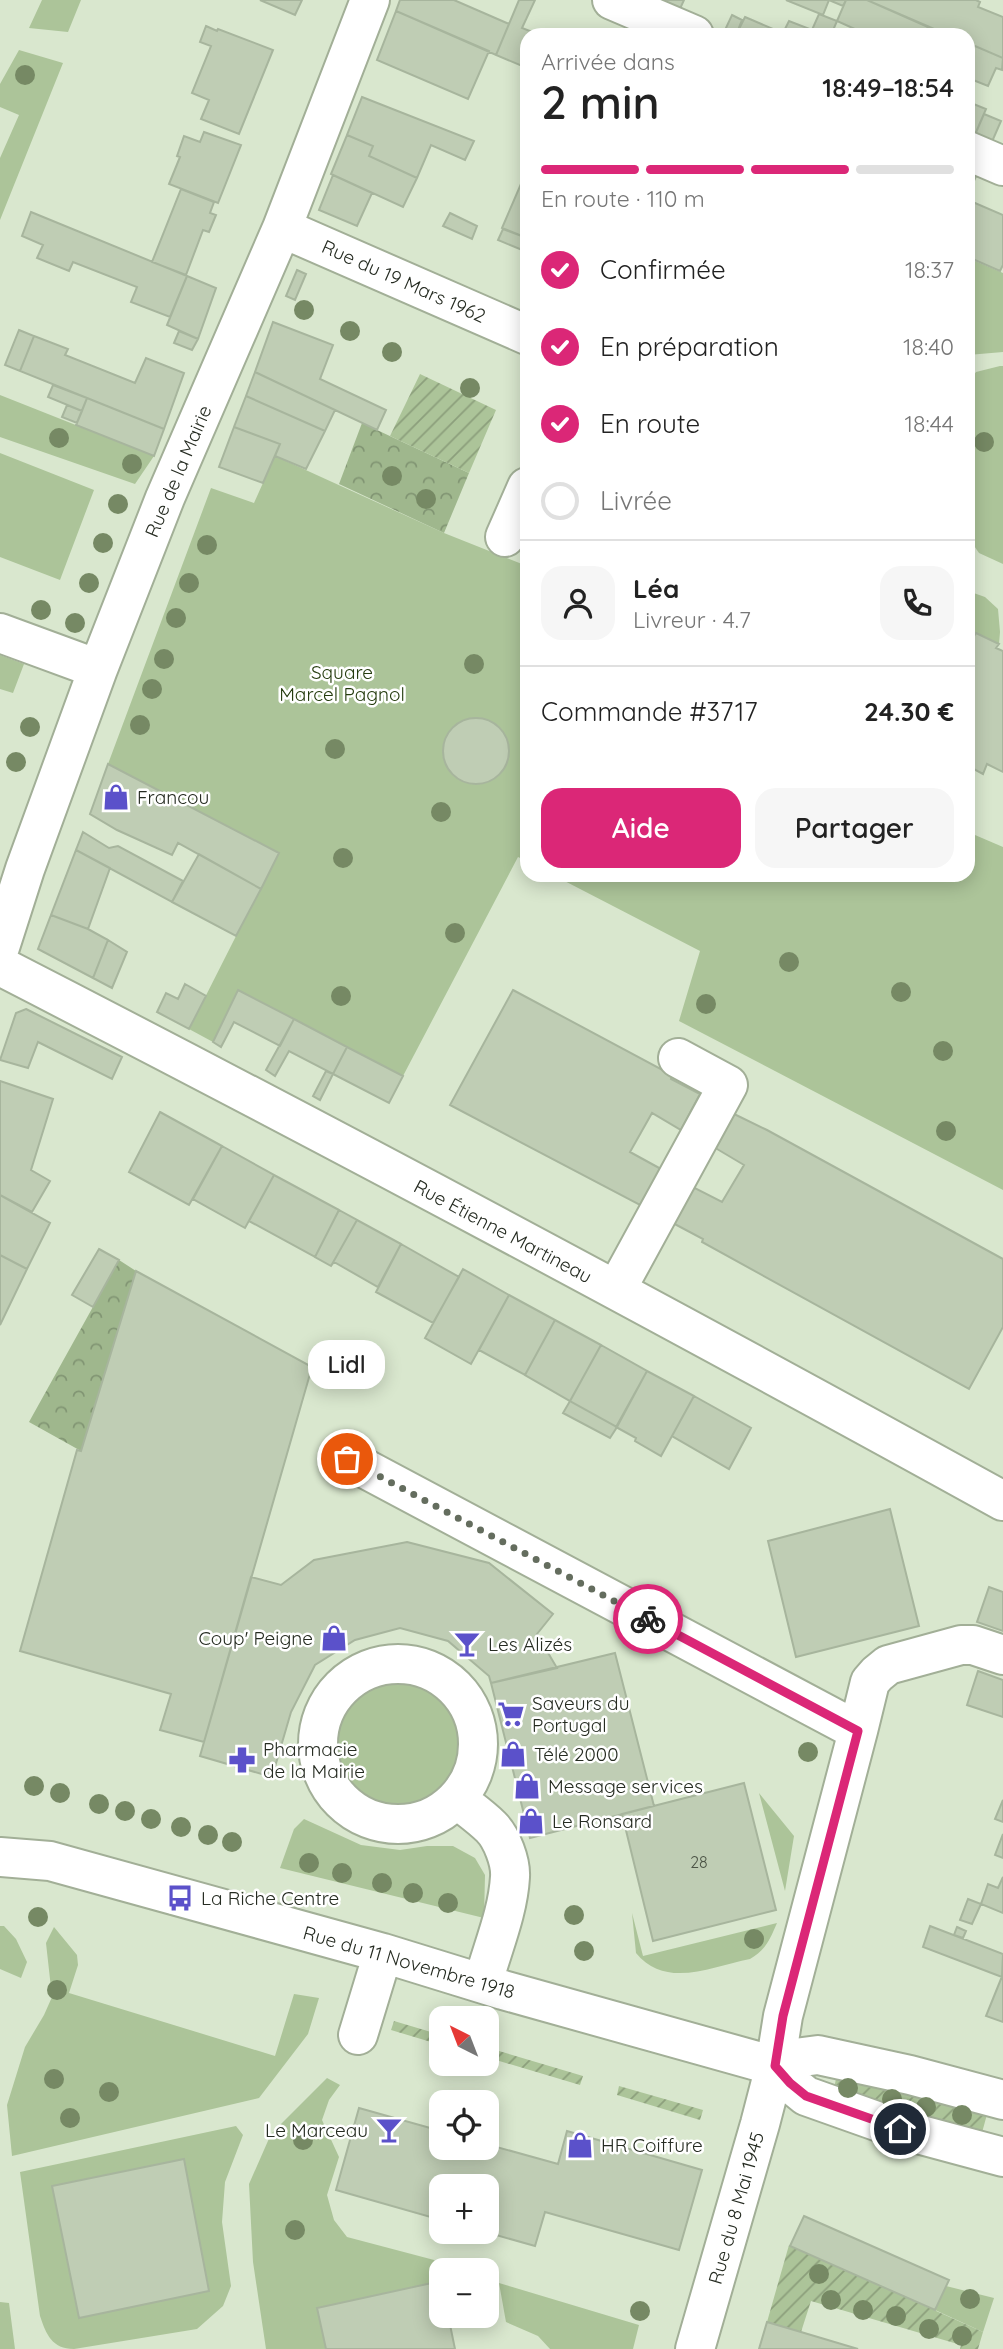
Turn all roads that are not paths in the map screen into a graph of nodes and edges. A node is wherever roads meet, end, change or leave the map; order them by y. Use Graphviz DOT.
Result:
graph roads {
  1 [pos="370,0"];
  2 [pos="612,0"];
  3 [pos="678,28"];
  4 [pos="975,154"];
  5 [pos="1003,166"];
  6 [pos="282,228"];
  7 [pos="520,332"];
  8 [pos="520,502"];
  9 [pos="505,537"];
  10 [pos="0,633"];
  11 [pos="98,669"];
  12 [pos="0,947"];
  13 [pos="0,966"];
  14 [pos="678,1058"];
  15 [pos="616,1290"];
  16 [pos="347,1459"];
  17 [pos="1003,1501"];
  18 [pos="1003,1655"];
  19 [pos="858,1731"];
  20 [pos="457,1799"];
  21 [pos="0,1830"];
  22 [pos="0,1857"];
  23 [pos="44,1860"];
  24 [pos="383,1953"];
  25 [pos="483,1983"];
  26 [pos="358,2035"];
  27 [pos="775,2066"];
  28 [pos="1003,2100"];
  29 [pos="1003,2157"];
  30 [pos="695,2349"];
  1 -- 6 [label="street, Rue de la Mairie"];
  2 -- 3 [label="street"];
  4 -- 5 [label="street"];
  6 -- 7 [label="street, Rue du 19 Mars 1962"];
  6 -- 11 [label="street, Rue de la Mairie"];
  8 -- 9 [label="street"];
  10 -- 11 [label="street"];
  11 -- 12 [label="street, Rue de la Mairie"];
  13 -- 15 [label="street, Rue Étienne Martineau"];
  14 -- 15 [label="street"];
  15 -- 17 [label="street, Rue Étienne Martineau"];
  16 -- 19 [label="street"];
  18 -- 19 [label="street, Rue du 8 Mai 1945"];
  19 -- 27 [label="street, Rue du 8 Mai 1945"];
  20 -- 20 [label="street"];
  20 -- 25 [label="street"];
  21 -- 23 [label="street, Rue du 11 Novembre 1918"];
  22 -- 23 [label="street, Rue du 11 Novembre 1918"];
  23 -- 24 [label="street, Rue du 11 Novembre 1918"];
  24 -- 25 [label="street, Rue du 11 Novembre 1918"];
  24 -- 26 [label="street"];
  25 -- 27 [label="street, Rue du 11 Novembre 1918"];
  27 -- 28 [label="street"];
  27 -- 29 [label="street, Rue du 11 Novembre 1918"];
  27 -- 30 [label="street, Rue du 8 Mai 1945"];
}
